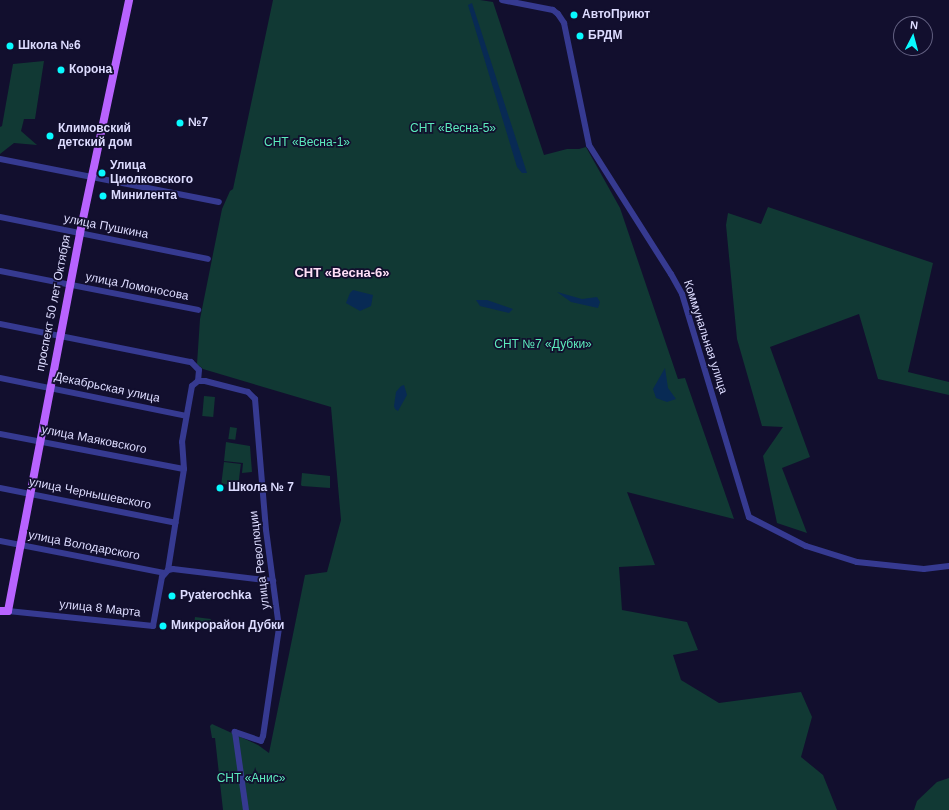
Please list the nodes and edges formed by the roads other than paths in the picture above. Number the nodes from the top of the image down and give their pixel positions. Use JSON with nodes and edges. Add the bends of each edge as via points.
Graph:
{"nodes":[{"id":1,"x":129,"y":0,"type":"edge"},
{"id":2,"x":502,"y":0,"type":"edge"},
{"id":3,"x":0,"y":159,"type":"edge"},
{"id":4,"x":93,"y":176,"type":"junction"},
{"id":5,"x":219,"y":202,"type":"dead end"},
{"id":6,"x":0,"y":218,"type":"edge"},
{"id":7,"x":80,"y":233,"type":"junction"},
{"id":8,"x":208,"y":259,"type":"dead end"},
{"id":9,"x":0,"y":271,"type":"edge"},
{"id":10,"x":70,"y":285,"type":"junction"},
{"id":11,"x":198,"y":310,"type":"dead end"},
{"id":12,"x":0,"y":324,"type":"edge"},
{"id":13,"x":60,"y":336,"type":"junction"},
{"id":14,"x":0,"y":378,"type":"edge"},
{"id":15,"x":198,"y":381,"type":"junction"},
{"id":16,"x":50,"y":387,"type":"junction"},
{"id":17,"x":186,"y":416,"type":"junction"},
{"id":18,"x":0,"y":434,"type":"edge"},
{"id":19,"x":40,"y":440,"type":"junction"},
{"id":20,"x":184,"y":469,"type":"junction"},
{"id":21,"x":0,"y":488,"type":"edge"},
{"id":22,"x":30,"y":494,"type":"junction"},
{"id":23,"x":176,"y":523,"type":"junction"},
{"id":24,"x":0,"y":541,"type":"edge"},
{"id":25,"x":19,"y":544,"type":"junction"},
{"id":26,"x":949,"y":566,"type":"edge"},
{"id":27,"x":166,"y":572,"type":"junction"},
{"id":28,"x":272,"y":581,"type":"junction"},
{"id":29,"x":4,"y":611,"type":"edge"},
{"id":30,"x":246,"y":810,"type":"edge"}],
"edges":[{"from":1,"to":4,"type":"main road","name":"проспект 50 лет Октября"},
{"from":2,"to":26,"type":"street","name":"Коммунальная улица","via":[[553,10],[564,23],[589,145],[682,294],[750,517],[806,546],[857,562],[924,569]]},
{"from":3,"to":4,"type":"street"},
{"from":4,"to":5,"type":"street"},
{"from":4,"to":7,"type":"main road","name":"проспект 50 лет Октября"},
{"from":6,"to":7,"type":"street","name":"улица Пушкина"},
{"from":7,"to":8,"type":"street","name":"улица Пушкина"},
{"from":7,"to":10,"type":"main road","name":"проспект 50 лет Октября"},
{"from":9,"to":10,"type":"street","name":"улица Ломоносова"},
{"from":10,"to":11,"type":"street","name":"улица Ломоносова"},
{"from":10,"to":13,"type":"main road","name":"проспект 50 лет Октября"},
{"from":12,"to":13,"type":"street"},
{"from":13,"to":15,"type":"street","via":[[190,362],[199,370]]},
{"from":13,"to":16,"type":"main road","name":"проспект 50 лет Октября"},
{"from":14,"to":16,"type":"street","name":"Декабрьская улица"},
{"from":15,"to":17,"type":"street","via":[[192,386]]},
{"from":15,"to":28,"type":"street","name":"улица Революции","via":[[248,392],[255,399]]},
{"from":16,"to":17,"type":"street","name":"Декабрьская улица"},
{"from":16,"to":19,"type":"main road","name":"проспект 50 лет Октября"},
{"from":17,"to":20,"type":"street","via":[[182,442]]},
{"from":18,"to":19,"type":"street","name":"улица Маяковского"},
{"from":19,"to":20,"type":"street","name":"улица Маяковского"},
{"from":19,"to":22,"type":"main road","name":"проспект 50 лет Октября"},
{"from":20,"to":23,"type":"street"},
{"from":21,"to":22,"type":"street","name":"улица Чернышевского"},
{"from":22,"to":23,"type":"street","name":"улица Чернышевского"},
{"from":22,"to":25,"type":"main road","name":"проспект 50 лет Октября"},
{"from":23,"to":27,"type":"street"},
{"from":24,"to":25,"type":"street","name":"улица Володарского"},
{"from":25,"to":27,"type":"street","name":"улица Володарского"},
{"from":25,"to":29,"type":"main road","name":"проспект 50 лет Октября"},
{"from":27,"to":28,"type":"street","via":[[173,568]]},
{"from":27,"to":29,"type":"street","name":"улица 8 Марта","via":[[162,577],[153,626]]},
{"from":28,"to":30,"type":"street","name":"улица Революции","via":[[280,628],[263,736],[261,741],[235,732]]}]}
